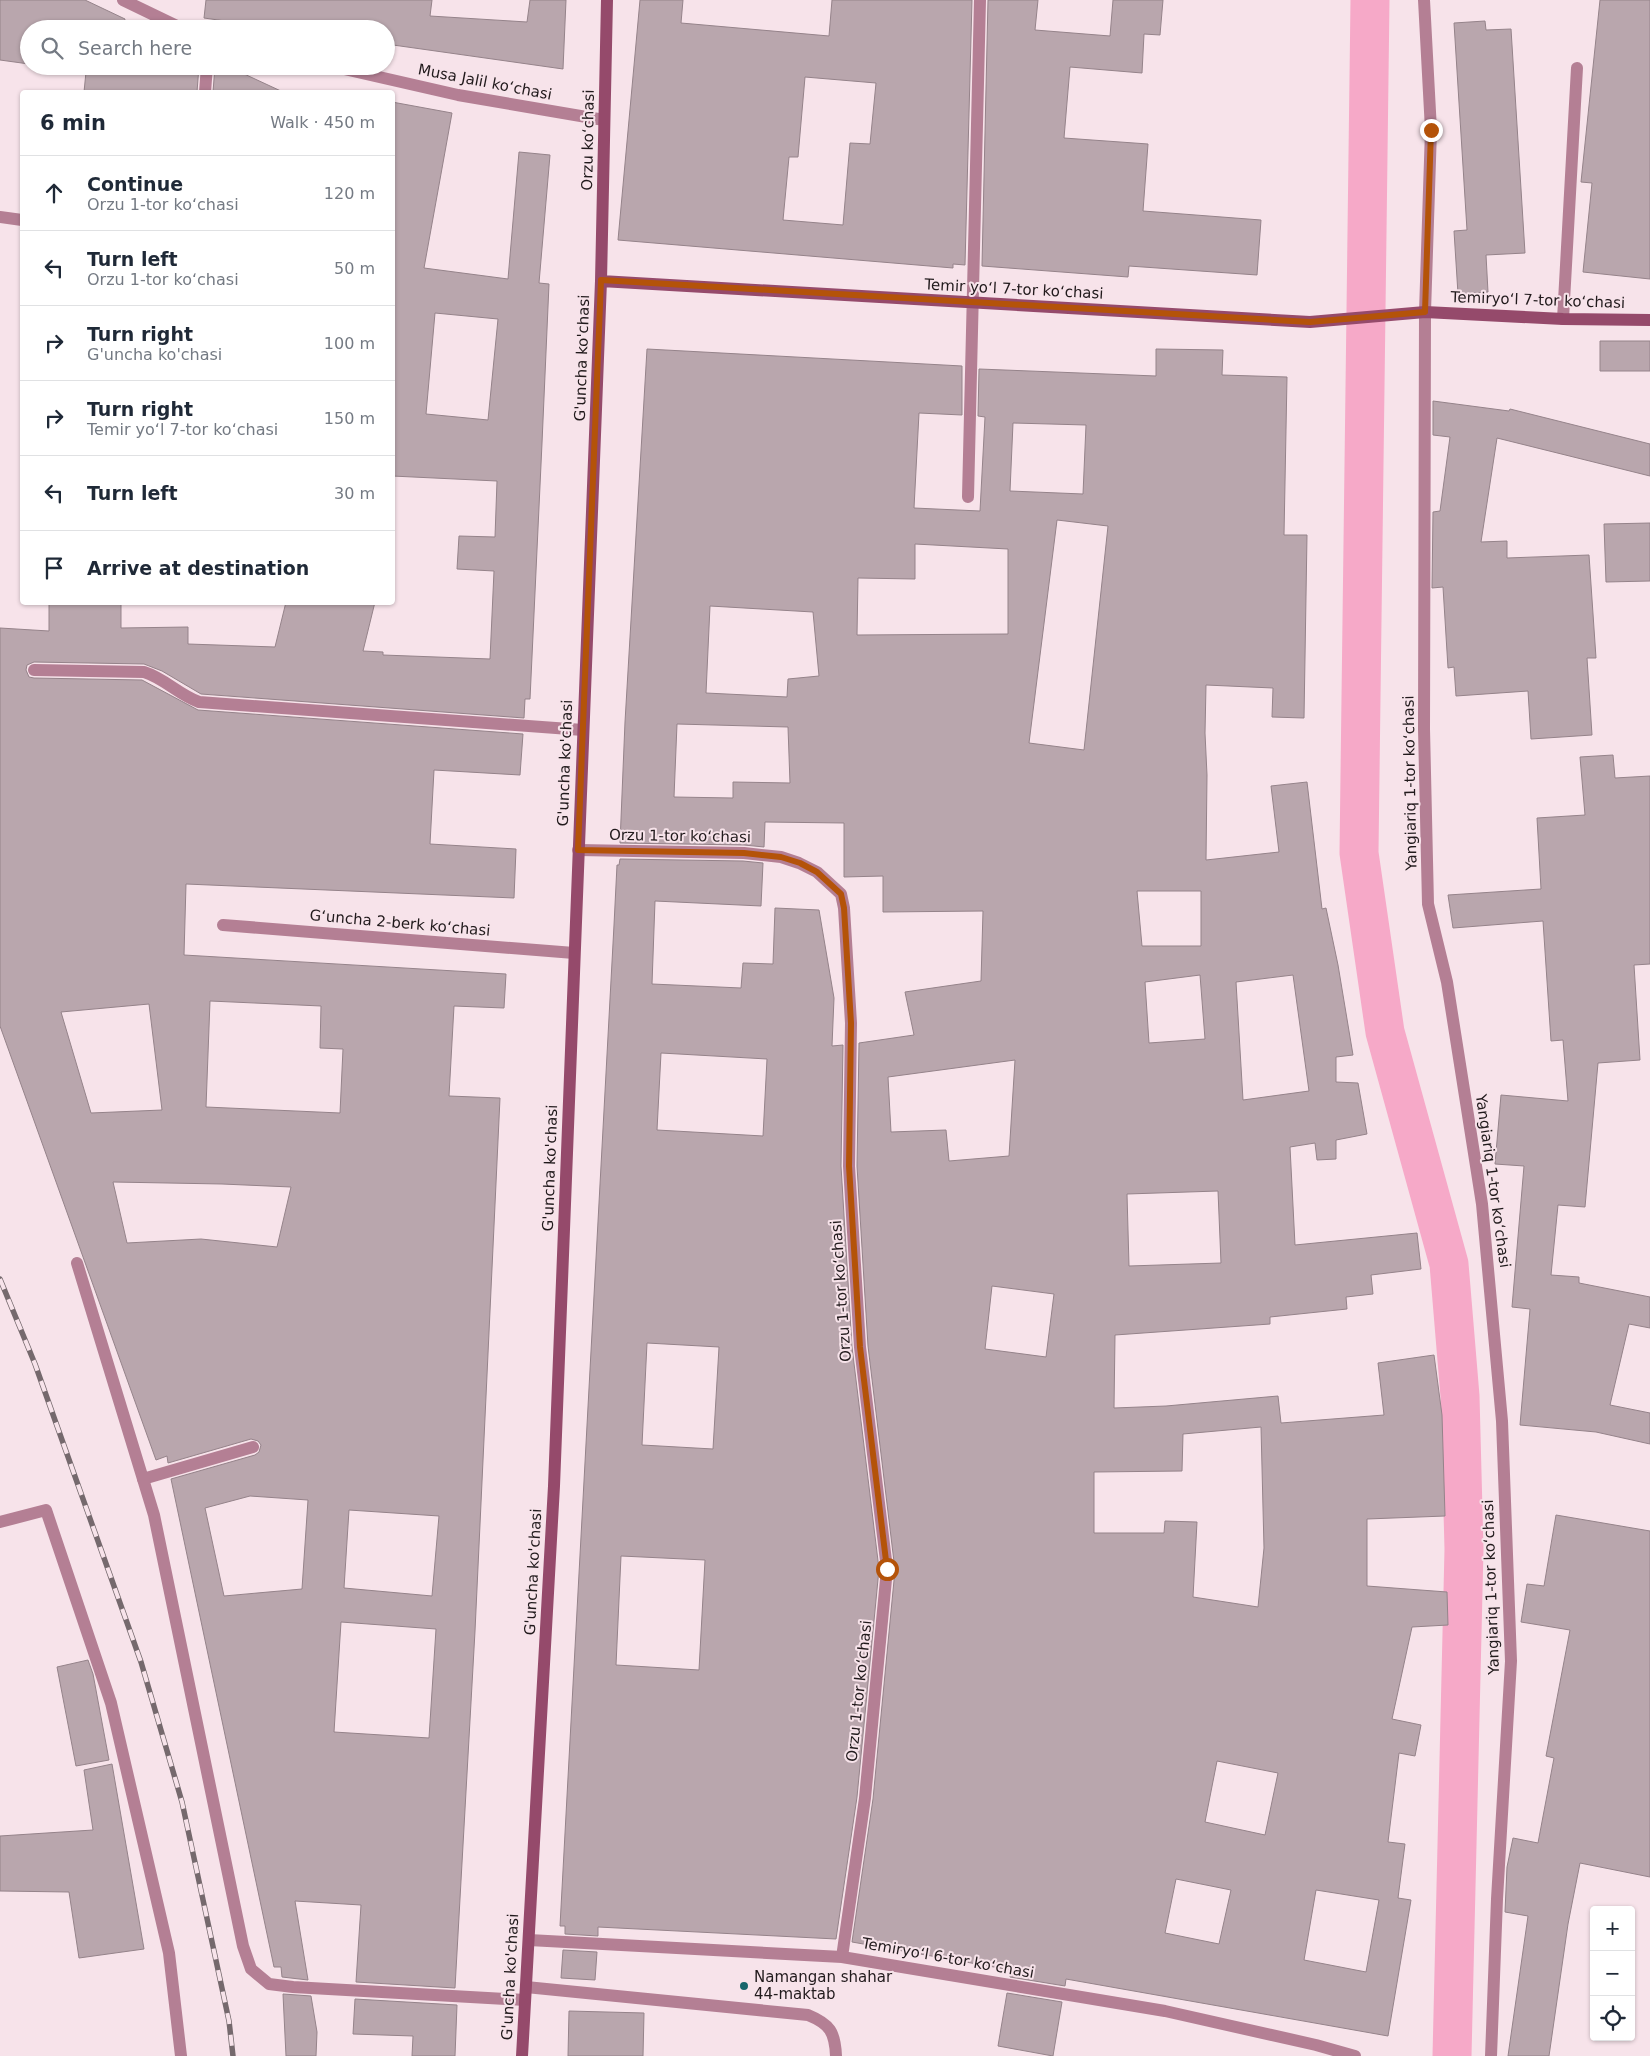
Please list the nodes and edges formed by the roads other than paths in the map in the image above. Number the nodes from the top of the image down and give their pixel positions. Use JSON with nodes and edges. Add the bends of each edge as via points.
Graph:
{"nodes":[{"id":1,"x":123,"y":0,"type":"edge"},
{"id":2,"x":607,"y":0,"type":"edge"},
{"id":3,"x":980,"y":0,"type":"edge"},
{"id":4,"x":1424,"y":0,"type":"edge"},
{"id":5,"x":164,"y":20,"type":"edge"},
{"id":6,"x":1577,"y":68,"type":"dead end"},
{"id":7,"x":206,"y":75,"type":"edge"},
{"id":8,"x":370,"y":75,"type":"edge"},
{"id":9,"x":205,"y":90,"type":"edge"},
{"id":10,"x":604,"y":120,"type":"junction"},
{"id":11,"x":0,"y":217,"type":"edge"},
{"id":12,"x":20,"y":220,"type":"edge"},
{"id":13,"x":601,"y":280,"type":"junction"},
{"id":14,"x":972,"y":303,"type":"junction"},
{"id":15,"x":1425,"y":312,"type":"junction"},
{"id":16,"x":1563,"y":319,"type":"junction"},
{"id":17,"x":1650,"y":320,"type":"edge"},
{"id":18,"x":968,"y":497,"type":"dead end"},
{"id":19,"x":34,"y":670,"type":"dead end"},
{"id":20,"x":583,"y":730,"type":"junction"},
{"id":21,"x":578,"y":850,"type":"junction"},
{"id":22,"x":224,"y":925,"type":"dead end"},
{"id":23,"x":574,"y":953,"type":"junction"},
{"id":24,"x":77,"y":1263,"type":"dead end"},
{"id":25,"x":254,"y":1447,"type":"dead end"},
{"id":26,"x":143,"y":1479,"type":"junction"},
{"id":27,"x":0,"y":1522,"type":"edge"},
{"id":28,"x":529,"y":1940,"type":"junction"},
{"id":29,"x":842,"y":1956,"type":"junction"},
{"id":30,"x":526,"y":1994,"type":"junction"},
{"id":31,"x":181,"y":2056,"type":"edge"},
{"id":32,"x":522,"y":2056,"type":"edge"},
{"id":33,"x":836,"y":2056,"type":"edge"},
{"id":34,"x":1356,"y":2056,"type":"edge"},
{"id":35,"x":1490,"y":2056,"type":"edge"}],
"edges":[{"from":1,"to":5,"type":"street"},
{"from":2,"to":10,"type":"street","name":"Orzu koʻchasi"},
{"from":3,"to":14,"type":"street"},
{"from":4,"to":15,"type":"street","name":"Yangiariq 1-tor koʻchasi","via":[[1431,130]]},
{"from":6,"to":16,"type":"street"},
{"from":7,"to":9,"type":"street"},
{"from":8,"to":10,"type":"street","name":"Musa Jalil koʻchasi","via":[[458,95]]},
{"from":10,"to":13,"type":"street","name":"Orzu koʻchasi"},
{"from":11,"to":12,"type":"street"},
{"from":13,"to":14,"type":"street","name":"Temir yoʻl 7-tor koʻchasi"},
{"from":13,"to":20,"type":"street","name":"G'uncha ko'chasi"},
{"from":14,"to":15,"type":"street","name":"Temir yoʻl 7-tor koʻchasi","via":[[1310,322]]},
{"from":14,"to":18,"type":"street"},
{"from":15,"to":16,"type":"street","name":"Temiryoʻl 7-tor koʻchasi"},
{"from":15,"to":35,"type":"street","name":"Yangiariq 1-tor koʻchasi","via":[[1424,729],[1428,904],[1447,982],[1482,1204],[1502,1421],[1511,1661]]},
{"from":16,"to":17,"type":"street","name":"Temiryoʻl 7-tor koʻchasi"},
{"from":19,"to":20,"type":"street","via":[[144,672],[158,676],[189,699],[199,702]]},
{"from":20,"to":21,"type":"street","name":"G'uncha ko'chasi"},
{"from":21,"to":23,"type":"street","name":"G'uncha ko'chasi"},
{"from":21,"to":29,"type":"street","name":"Orzu 1-tor koʻchasi","via":[[744,853],[781,857],[800,863],[824,877],[841,894],[851,1023],[849,1166],[860,1337],[887,1569],[865,1798]]},
{"from":22,"to":23,"type":"street","name":"Gʻuncha 2-berk koʻchasi"},
{"from":23,"to":28,"type":"street","name":"G'uncha ko'chasi","via":[[554,1486]]},
{"from":24,"to":26,"type":"street"},
{"from":25,"to":26,"type":"street"},
{"from":26,"to":30,"type":"street","via":[[154,1515],[243,1946],[251,1969],[269,1984],[293,1987]]},
{"from":27,"to":31,"type":"street","via":[[46,1510],[111,1703],[169,1953]]},
{"from":28,"to":29,"type":"street","name":"Temiryoʻl 6-tor koʻchasi"},
{"from":28,"to":30,"type":"street","name":"G'uncha ko'chasi"},
{"from":29,"to":34,"type":"street","name":"Temiryoʻl 6-tor koʻchasi","via":[[1165,2011]]},
{"from":30,"to":32,"type":"street","name":"G'uncha ko'chasi"},
{"from":30,"to":33,"type":"street","via":[[808,2015],[823,2021],[833,2035]]}]}
